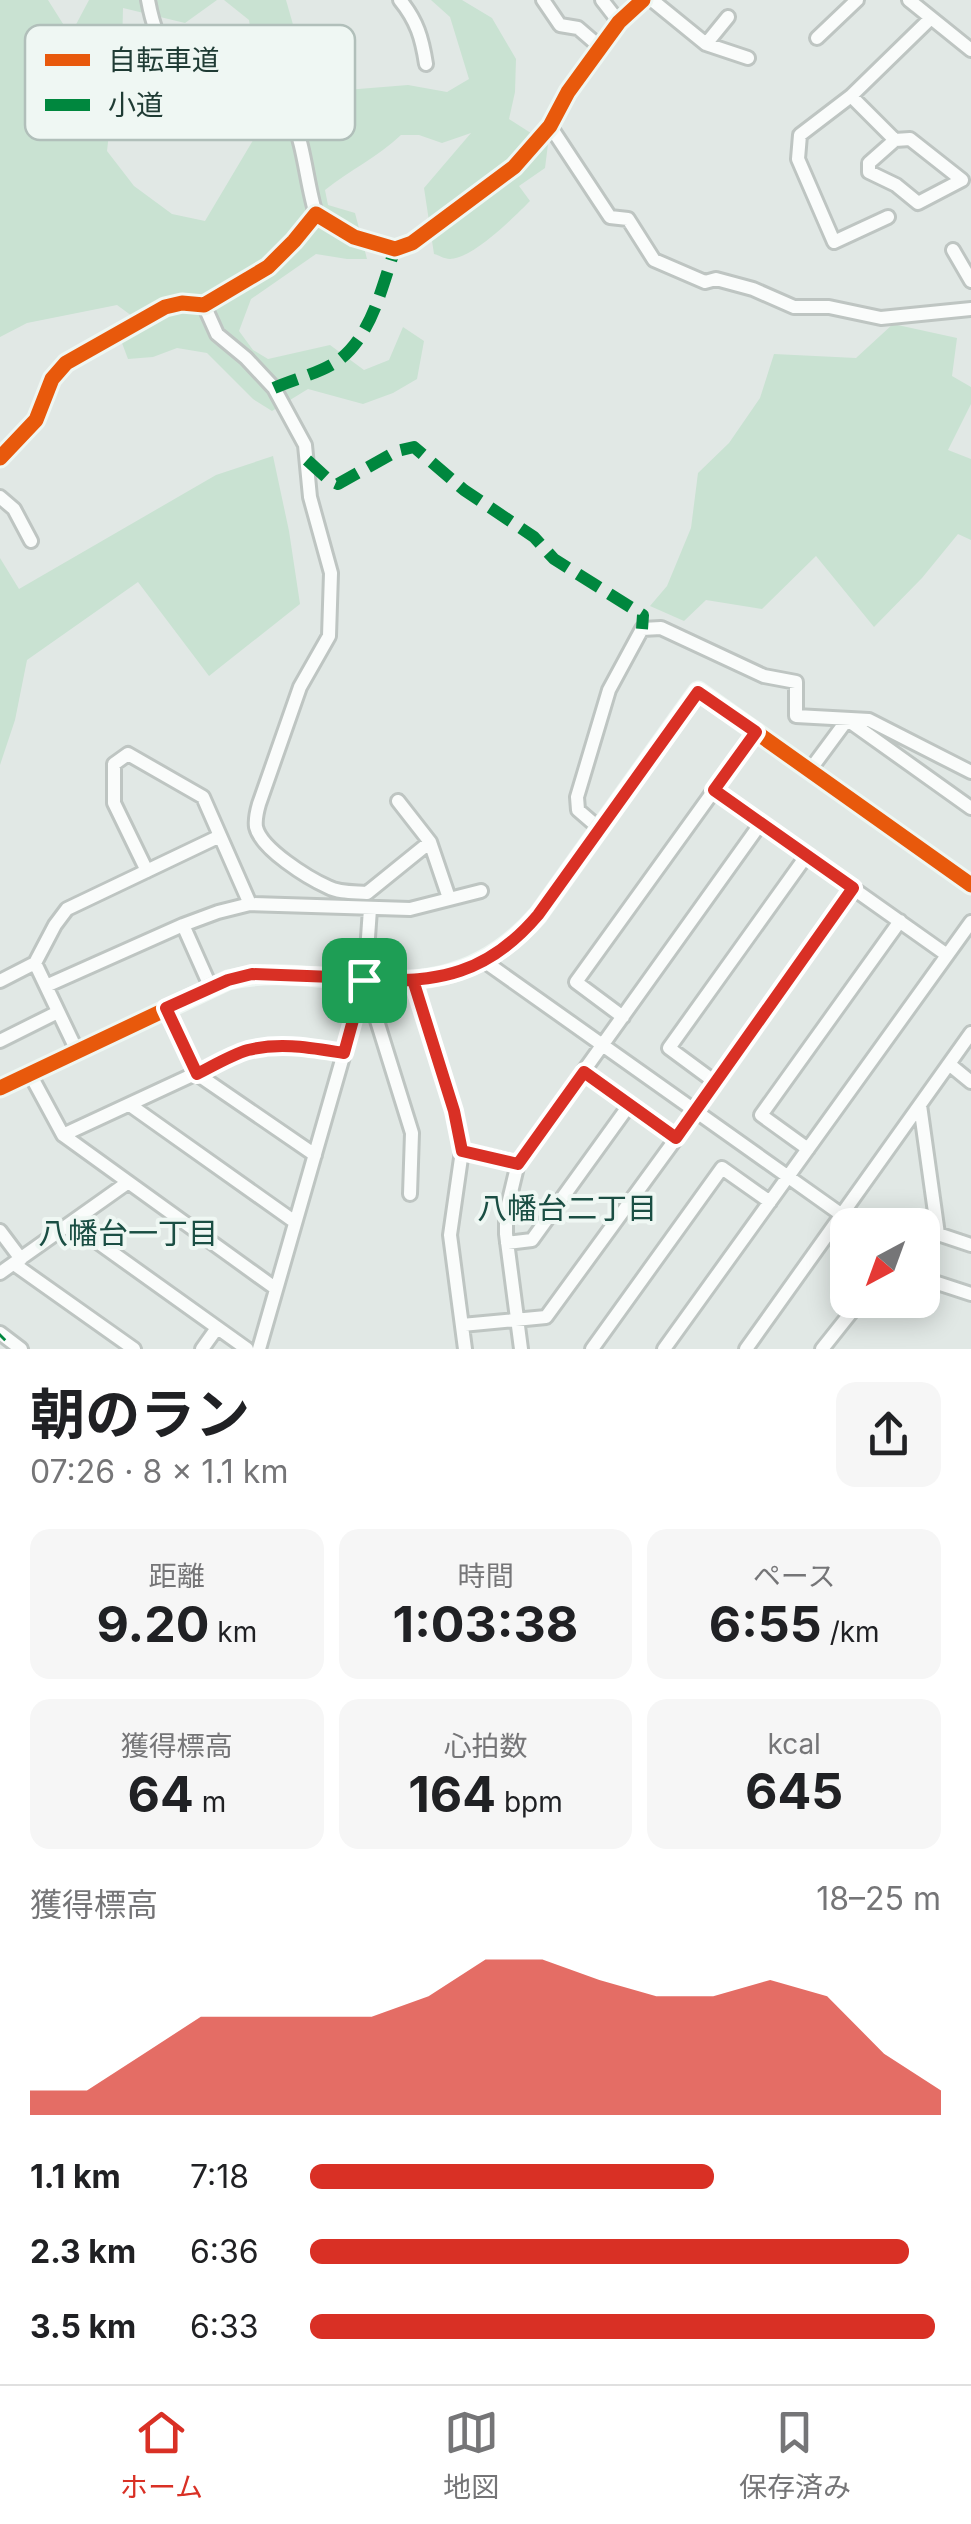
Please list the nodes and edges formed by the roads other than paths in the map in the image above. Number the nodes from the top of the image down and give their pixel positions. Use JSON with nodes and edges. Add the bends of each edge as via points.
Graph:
{"nodes":[{"id":1,"x":148,"y":0,"type":"edge"},
{"id":2,"x":400,"y":0,"type":"edge"},
{"id":3,"x":543,"y":0,"type":"edge"},
{"id":4,"x":602,"y":0,"type":"edge"},
{"id":5,"x":643,"y":0,"type":"edge"},
{"id":6,"x":652,"y":0,"type":"edge"},
{"id":7,"x":856,"y":0,"type":"edge"},
{"id":8,"x":909,"y":0,"type":"edge"},
{"id":9,"x":728,"y":18,"type":"dead end"},
{"id":10,"x":931,"y":18,"type":"junction"},
{"id":11,"x":619,"y":22,"type":"junction"},
{"id":12,"x":154,"y":25,"type":"edge"},
{"id":13,"x":817,"y":38,"type":"dead end"},
{"id":14,"x":706,"y":44,"type":"junction"},
{"id":15,"x":600,"y":47,"type":"junction"},
{"id":16,"x":971,"y":50,"type":"edge"},
{"id":17,"x":748,"y":58,"type":"dead end"},
{"id":18,"x":426,"y":64,"type":"dead end"},
{"id":19,"x":851,"y":96,"type":"junction"},
{"id":20,"x":550,"y":126,"type":"junction"},
{"id":21,"x":298,"y":140,"type":"edge"},
{"id":22,"x":895,"y":140,"type":"junction"},
{"id":23,"x":316,"y":214,"type":"junction"},
{"id":24,"x":888,"y":217,"type":"dead end"},
{"id":25,"x":953,"y":250,"type":"dead end"},
{"id":26,"x":971,"y":280,"type":"edge"},
{"id":27,"x":204,"y":305,"type":"junction"},
{"id":28,"x":971,"y":309,"type":"edge"},
{"id":29,"x":0,"y":458,"type":"edge"},
{"id":30,"x":0,"y":497,"type":"edge"},
{"id":31,"x":30,"y":540,"type":"dead end"},
{"id":32,"x":847,"y":720,"type":"junction"},
{"id":33,"x":756,"y":732,"type":"junction"},
{"id":34,"x":810,"y":770,"type":"junction"},
{"id":35,"x":971,"y":772,"type":"edge"},
{"id":36,"x":714,"y":790,"type":"junction"},
{"id":37,"x":398,"y":801,"type":"dead end"},
{"id":38,"x":971,"y":808,"type":"edge"},
{"id":39,"x":761,"y":823,"type":"junction"},
{"id":40,"x":600,"y":829,"type":"junction"},
{"id":41,"x":220,"y":836,"type":"junction"},
{"id":42,"x":430,"y":842,"type":"junction"},
{"id":43,"x":807,"y":856,"type":"junction"},
{"id":44,"x":147,"y":871,"type":"junction"},
{"id":45,"x":971,"y":885,"type":"edge"},
{"id":46,"x":853,"y":888,"type":"junction"},
{"id":47,"x":481,"y":891,"type":"dead end"},
{"id":48,"x":449,"y":898,"type":"junction"},
{"id":49,"x":250,"y":904,"type":"junction"},
{"id":50,"x":370,"y":908,"type":"junction"},
{"id":51,"x":900,"y":921,"type":"junction"},
{"id":52,"x":971,"y":922,"type":"edge"},
{"id":53,"x":183,"y":925,"type":"junction"},
{"id":54,"x":948,"y":955,"type":"junction"},
{"id":55,"x":484,"y":961,"type":"junction"},
{"id":56,"x":35,"y":963,"type":"junction"},
{"id":57,"x":364,"y":980,"type":"junction"},
{"id":58,"x":413,"y":980,"type":"junction"},
{"id":59,"x":0,"y":981,"type":"edge"},
{"id":60,"x":46,"y":986,"type":"junction"},
{"id":61,"x":211,"y":988,"type":"junction"},
{"id":62,"x":166,"y":1008,"type":"junction"},
{"id":63,"x":58,"y":1012,"type":"junction"},
{"id":64,"x":623,"y":1017,"type":"junction"},
{"id":65,"x":971,"y":1033,"type":"edge"},
{"id":66,"x":0,"y":1041,"type":"edge"},
{"id":67,"x":602,"y":1046,"type":"junction"},
{"id":68,"x":76,"y":1052,"type":"junction"},
{"id":69,"x":344,"y":1053,"type":"junction"},
{"id":70,"x":949,"y":1064,"type":"junction"},
{"id":71,"x":584,"y":1072,"type":"junction"},
{"id":72,"x":30,"y":1074,"type":"junction"},
{"id":73,"x":197,"y":1074,"type":"junction"},
{"id":74,"x":716,"y":1082,"type":"junction"},
{"id":75,"x":971,"y":1082,"type":"edge"},
{"id":76,"x":0,"y":1088,"type":"edge"},
{"id":77,"x":630,"y":1104,"type":"junction"},
{"id":78,"x":130,"y":1105,"type":"junction"},
{"id":79,"x":920,"y":1105,"type":"junction"},
{"id":80,"x":696,"y":1111,"type":"junction"},
{"id":81,"x":63,"y":1135,"type":"junction"},
{"id":82,"x":676,"y":1138,"type":"junction"},
{"id":83,"x":808,"y":1148,"type":"junction"},
{"id":84,"x":462,"y":1151,"type":"junction"},
{"id":85,"x":314,"y":1155,"type":"junction"},
{"id":86,"x":518,"y":1164,"type":"junction"},
{"id":87,"x":788,"y":1177,"type":"junction"},
{"id":88,"x":127,"y":1183,"type":"junction"},
{"id":89,"x":410,"y":1194,"type":"dead end"},
{"id":90,"x":770,"y":1202,"type":"junction"},
{"id":91,"x":832,"y":1208,"type":"edge"},
{"id":92,"x":847,"y":1208,"type":"edge"},
{"id":93,"x":295,"y":1222,"type":"junction"},
{"id":94,"x":71,"y":1223,"type":"junction"},
{"id":95,"x":0,"y":1231,"type":"edge"},
{"id":96,"x":830,"y":1232,"type":"edge"},
{"id":97,"x":507,"y":1243,"type":"junction"},
{"id":98,"x":971,"y":1245,"type":"edge"},
{"id":99,"x":18,"y":1261,"type":"junction"},
{"id":100,"x":0,"y":1274,"type":"edge"},
{"id":101,"x":940,"y":1284,"type":"edge"},
{"id":102,"x":275,"y":1288,"type":"junction"},
{"id":103,"x":971,"y":1294,"type":"edge"},
{"id":104,"x":847,"y":1318,"type":"edge"},
{"id":105,"x":517,"y":1320,"type":"junction"},
{"id":106,"x":462,"y":1325,"type":"junction"},
{"id":107,"x":217,"y":1328,"type":"junction"},
{"id":108,"x":0,"y":1333,"type":"edge"},
{"id":109,"x":22,"y":1349,"type":"edge"},
{"id":110,"x":134,"y":1349,"type":"edge"},
{"id":111,"x":202,"y":1349,"type":"edge"},
{"id":112,"x":247,"y":1349,"type":"edge"},
{"id":113,"x":258,"y":1349,"type":"edge"},
{"id":114,"x":465,"y":1349,"type":"edge"},
{"id":115,"x":521,"y":1349,"type":"edge"},
{"id":116,"x":592,"y":1349,"type":"edge"},
{"id":117,"x":664,"y":1349,"type":"edge"},
{"id":118,"x":746,"y":1349,"type":"edge"},
{"id":119,"x":822,"y":1349,"type":"edge"}],
"edges":[{"from":1,"to":12,"type":"street"},
{"from":2,"to":18,"type":"street","via":[[422,34]]},
{"from":3,"to":15,"type":"street","via":[[560,26],[578,28]]},
{"from":4,"to":11,"type":"street"},
{"from":5,"to":11,"type":"street"},
{"from":6,"to":14,"type":"street"},
{"from":7,"to":13,"type":"street"},
{"from":8,"to":10,"type":"street"},
{"from":9,"to":14,"type":"street"},
{"from":10,"to":16,"type":"street"},
{"from":10,"to":19,"type":"street"},
{"from":11,"to":15,"type":"street"},
{"from":14,"to":17,"type":"street"},
{"from":15,"to":20,"type":"street"},
{"from":19,"to":22,"type":"street"},
{"from":19,"to":24,"type":"street","via":[[800,135],[798,159],[834,242]]},
{"from":20,"to":23,"type":"street","via":[[514,167],[412,243],[395,249],[354,237]]},
{"from":20,"to":28,"type":"street","via":[[610,217],[628,218],[654,260],[794,307],[881,318]]},
{"from":21,"to":23,"type":"street"},
{"from":22,"to":22,"type":"street","via":[[910,139],[962,180],[918,203],[869,172],[869,163]]},
{"from":23,"to":27,"type":"street","via":[[268,266]]},
{"from":25,"to":26,"type":"street"},
{"from":27,"to":29,"type":"street","via":[[165,307],[66,363],[36,420]]},
{"from":27,"to":42,"type":"street","via":[[217,334],[274,388],[306,445],[310,496],[331,573],[329,636],[300,687],[258,804],[258,832],[282,858],[331,889],[367,892]]},
{"from":30,"to":31,"type":"street"},
{"from":32,"to":34,"type":"street"},
{"from":32,"to":35,"type":"street","via":[[870,720]]},
{"from":32,"to":38,"type":"street"},
{"from":32,"to":40,"type":"street","via":[[796,716],[796,682],[764,676],[661,628],[642,628],[609,690],[577,797],[578,810]]},
{"from":33,"to":34,"type":"street"},
{"from":33,"to":36,"type":"street"},
{"from":33,"to":40,"type":"street","via":[[698,692]]},
{"from":34,"to":45,"type":"street"},
{"from":36,"to":39,"type":"street"},
{"from":36,"to":64,"type":"street","via":[[576,982]]},
{"from":37,"to":42,"type":"street"},
{"from":39,"to":43,"type":"street"},
{"from":39,"to":64,"type":"street"},
{"from":40,"to":55,"type":"street","via":[[524,931]]},
{"from":41,"to":44,"type":"street"},
{"from":41,"to":44,"type":"street","via":[[203,797],[128,754],[114,764],[114,803]]},
{"from":41,"to":49,"type":"street"},
{"from":42,"to":48,"type":"street"},
{"from":43,"to":46,"type":"street"},
{"from":43,"to":74,"type":"street","via":[[669,1048]]},
{"from":44,"to":56,"type":"street","via":[[67,909]]},
{"from":46,"to":51,"type":"street"},
{"from":46,"to":74,"type":"street"},
{"from":47,"to":48,"type":"street"},
{"from":48,"to":50,"type":"street","via":[[410,909]]},
{"from":49,"to":50,"type":"street"},
{"from":49,"to":53,"type":"street"},
{"from":50,"to":57,"type":"street"},
{"from":51,"to":54,"type":"street"},
{"from":51,"to":83,"type":"street","via":[[761,1115]]},
{"from":52,"to":54,"type":"street"},
{"from":53,"to":60,"type":"street"},
{"from":53,"to":61,"type":"street"},
{"from":54,"to":83,"type":"street"},
{"from":55,"to":58,"type":"street"},
{"from":55,"to":67,"type":"street"},
{"from":56,"to":59,"type":"street"},
{"from":56,"to":60,"type":"street"},
{"from":57,"to":58,"type":"street"},
{"from":57,"to":61,"type":"street","via":[[252,974]]},
{"from":57,"to":69,"type":"street"},
{"from":57,"to":89,"type":"street","via":[[412,1134]]},
{"from":58,"to":84,"type":"street"},
{"from":60,"to":63,"type":"street"},
{"from":61,"to":62,"type":"street"},
{"from":62,"to":68,"type":"street"},
{"from":62,"to":73,"type":"street"},
{"from":63,"to":66,"type":"street"},
{"from":63,"to":68,"type":"street"},
{"from":64,"to":67,"type":"street"},
{"from":65,"to":70,"type":"street"},
{"from":67,"to":71,"type":"street"},
{"from":67,"to":80,"type":"street"},
{"from":68,"to":72,"type":"street"},
{"from":69,"to":73,"type":"street","via":[[272,1046],[244,1051]]},
{"from":69,"to":85,"type":"street"},
{"from":70,"to":75,"type":"street"},
{"from":70,"to":79,"type":"street"},
{"from":71,"to":77,"type":"street"},
{"from":71,"to":86,"type":"street"},
{"from":72,"to":76,"type":"street"},
{"from":72,"to":81,"type":"street"},
{"from":73,"to":78,"type":"street"},
{"from":73,"to":85,"type":"street"},
{"from":74,"to":80,"type":"street"},
{"from":77,"to":82,"type":"street"},
{"from":77,"to":97,"type":"street","via":[[532,1240]]},
{"from":78,"to":81,"type":"street"},
{"from":78,"to":93,"type":"street"},
{"from":79,"to":92,"type":"street"},
{"from":79,"to":98,"type":"street","via":[[938,1234]]},
{"from":80,"to":82,"type":"street"},
{"from":80,"to":87,"type":"street"},
{"from":81,"to":88,"type":"street"},
{"from":82,"to":105,"type":"street","via":[[546,1317]]},
{"from":83,"to":87,"type":"street"},
{"from":84,"to":86,"type":"street"},
{"from":84,"to":106,"type":"street","via":[[450,1235]]},
{"from":85,"to":93,"type":"street"},
{"from":86,"to":97,"type":"street","via":[[506,1213]]},
{"from":87,"to":90,"type":"street"},
{"from":87,"to":91,"type":"street"},
{"from":88,"to":94,"type":"street"},
{"from":88,"to":102,"type":"street"},
{"from":90,"to":116,"type":"street","via":[[722,1168]]},
{"from":90,"to":117,"type":"street"},
{"from":93,"to":102,"type":"street"},
{"from":94,"to":99,"type":"street"},
{"from":94,"to":107,"type":"street"},
{"from":95,"to":99,"type":"street"},
{"from":96,"to":118,"type":"street"},
{"from":97,"to":105,"type":"street"},
{"from":99,"to":100,"type":"street"},
{"from":99,"to":110,"type":"street"},
{"from":101,"to":103,"type":"street"},
{"from":102,"to":113,"type":"street"},
{"from":104,"to":119,"type":"street"},
{"from":105,"to":106,"type":"street"},
{"from":105,"to":115,"type":"street"},
{"from":106,"to":114,"type":"street"},
{"from":107,"to":111,"type":"street"},
{"from":107,"to":112,"type":"street"},
{"from":108,"to":109,"type":"street"}]}
